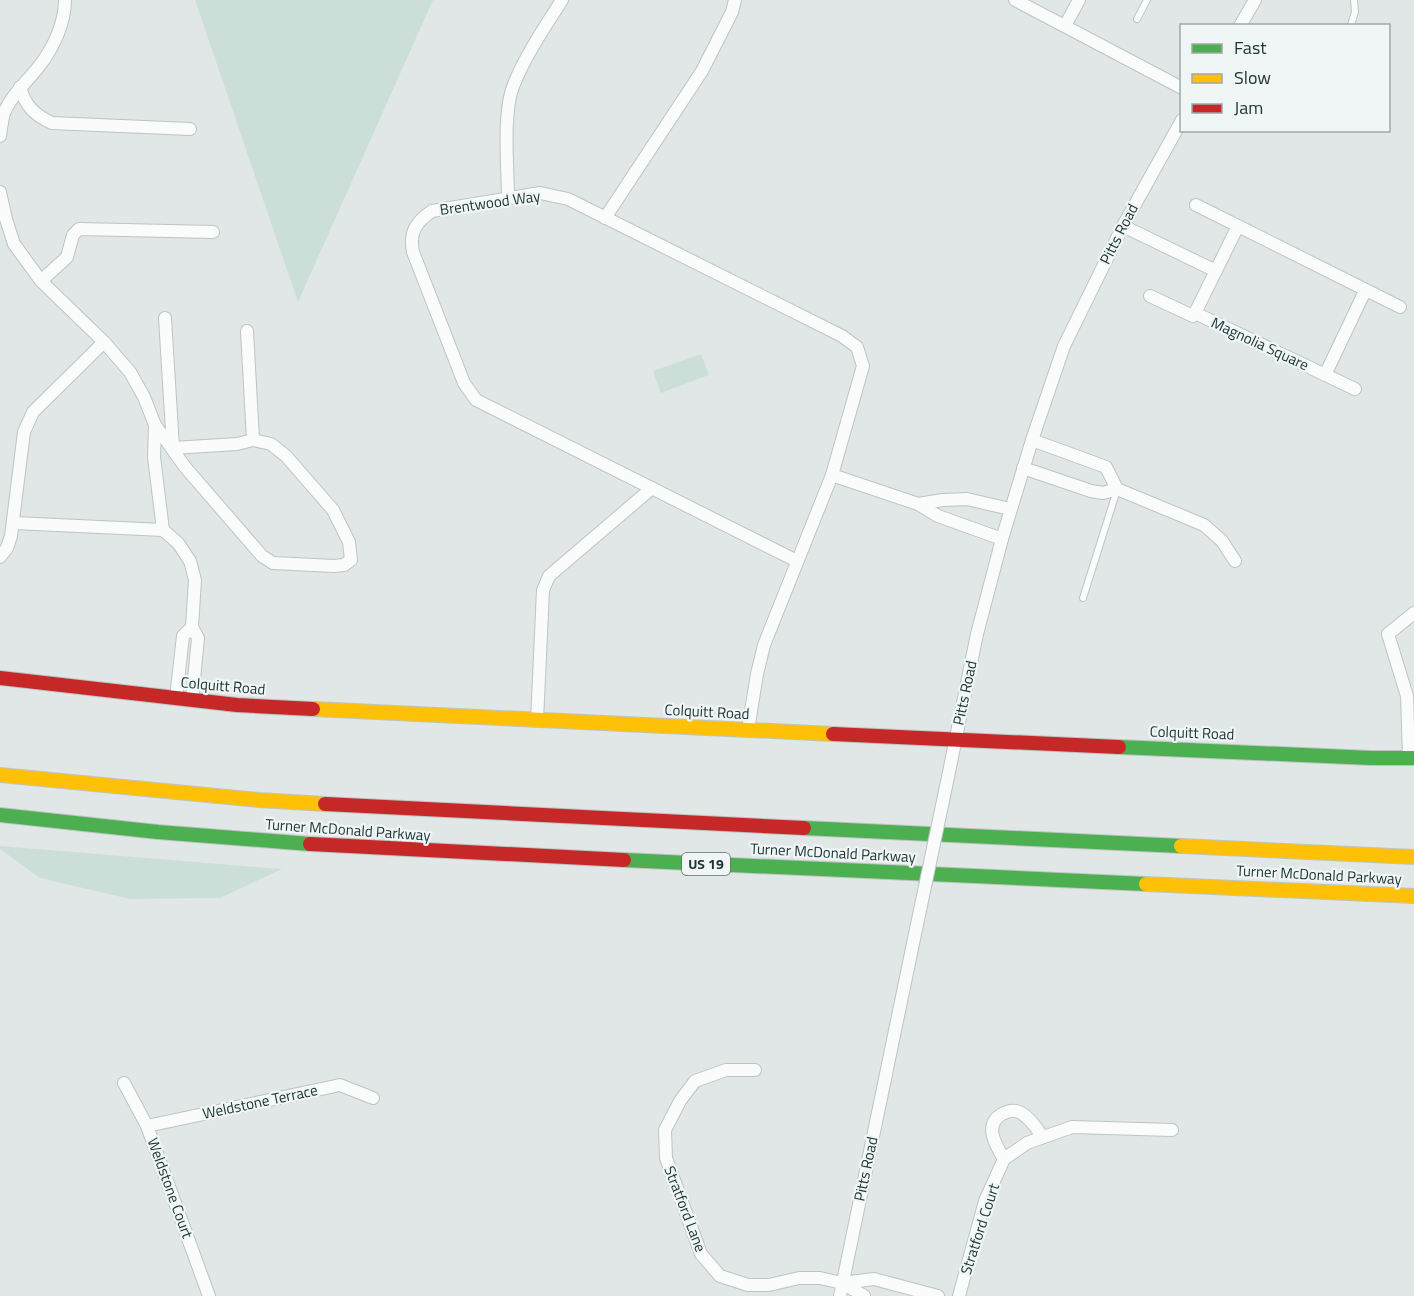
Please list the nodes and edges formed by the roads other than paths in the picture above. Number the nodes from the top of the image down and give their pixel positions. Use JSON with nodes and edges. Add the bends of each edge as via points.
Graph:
{"nodes":[{"id":1,"x":65,"y":0,"type":"edge"},
{"id":2,"x":562,"y":0,"type":"edge"},
{"id":3,"x":735,"y":0,"type":"edge"},
{"id":4,"x":1015,"y":0,"type":"edge"},
{"id":5,"x":1079,"y":0,"type":"edge"},
{"id":6,"x":1147,"y":0,"type":"edge"},
{"id":7,"x":1255,"y":0,"type":"edge"},
{"id":8,"x":1354,"y":0,"type":"edge"},
{"id":9,"x":1137,"y":19,"type":"dead end"},
{"id":10,"x":1241,"y":24,"type":"edge"},
{"id":11,"x":1351,"y":24,"type":"edge"},
{"id":12,"x":1065,"y":27,"type":"junction"},
{"id":13,"x":20,"y":87,"type":"junction"},
{"id":14,"x":1180,"y":87,"type":"edge"},
{"id":15,"x":1180,"y":124,"type":"edge"},
{"id":16,"x":190,"y":129,"type":"dead end"},
{"id":17,"x":0,"y":136,"type":"edge"},
{"id":18,"x":0,"y":192,"type":"edge"},
{"id":19,"x":508,"y":198,"type":"junction"},
{"id":20,"x":1196,"y":204,"type":"dead end"},
{"id":21,"x":604,"y":218,"type":"junction"},
{"id":22,"x":1123,"y":226,"type":"junction"},
{"id":23,"x":1238,"y":226,"type":"junction"},
{"id":24,"x":213,"y":232,"type":"dead end"},
{"id":25,"x":1216,"y":271,"type":"junction"},
{"id":26,"x":41,"y":281,"type":"junction"},
{"id":27,"x":1365,"y":291,"type":"junction"},
{"id":28,"x":1150,"y":296,"type":"dead end"},
{"id":29,"x":1400,"y":307,"type":"dead end"},
{"id":30,"x":1195,"y":313,"type":"junction"},
{"id":31,"x":165,"y":318,"type":"dead end"},
{"id":32,"x":247,"y":331,"type":"dead end"},
{"id":33,"x":104,"y":342,"type":"junction"},
{"id":34,"x":1325,"y":375,"type":"junction"},
{"id":35,"x":1355,"y":389,"type":"dead end"},
{"id":36,"x":155,"y":425,"type":"junction"},
{"id":37,"x":253,"y":440,"type":"junction"},
{"id":38,"x":1032,"y":440,"type":"junction"},
{"id":39,"x":173,"y":448,"type":"junction"},
{"id":40,"x":1023,"y":468,"type":"junction"},
{"id":41,"x":832,"y":475,"type":"junction"},
{"id":42,"x":652,"y":488,"type":"junction"},
{"id":43,"x":1117,"y":489,"type":"junction"},
{"id":44,"x":918,"y":504,"type":"junction"},
{"id":45,"x":1010,"y":509,"type":"junction"},
{"id":46,"x":14,"y":523,"type":"junction"},
{"id":47,"x":163,"y":530,"type":"junction"},
{"id":48,"x":1002,"y":539,"type":"junction"},
{"id":49,"x":0,"y":557,"type":"edge"},
{"id":50,"x":797,"y":561,"type":"junction"},
{"id":51,"x":1235,"y":561,"type":"dead end"},
{"id":52,"x":1083,"y":598,"type":"dead end"},
{"id":53,"x":1414,"y":613,"type":"edge"},
{"id":54,"x":192,"y":627,"type":"junction"},
{"id":55,"x":0,"y":678,"type":"edge"},
{"id":56,"x":176,"y":698,"type":"junction"},
{"id":57,"x":192,"y":700,"type":"junction"},
{"id":58,"x":537,"y":721,"type":"junction"},
{"id":59,"x":748,"y":730,"type":"junction"},
{"id":60,"x":955,"y":739,"type":"junction"},
{"id":61,"x":1412,"y":758,"type":"edge"},
{"id":62,"x":0,"y":775,"type":"edge"},
{"id":63,"x":0,"y":815,"type":"edge"},
{"id":64,"x":1414,"y":856,"type":"edge"},
{"id":65,"x":1414,"y":896,"type":"edge"},
{"id":66,"x":755,"y":1070,"type":"dead end"},
{"id":67,"x":124,"y":1083,"type":"dead end"},
{"id":68,"x":373,"y":1098,"type":"dead end"},
{"id":69,"x":147,"y":1126,"type":"junction"},
{"id":70,"x":1172,"y":1130,"type":"dead end"},
{"id":71,"x":1043,"y":1137,"type":"junction"},
{"id":72,"x":1004,"y":1159,"type":"junction"},
{"id":73,"x":842,"y":1283,"type":"junction"},
{"id":74,"x":748,"y":1290,"type":"edge"},
{"id":75,"x":209,"y":1296,"type":"edge"},
{"id":76,"x":840,"y":1296,"type":"edge"},
{"id":77,"x":864,"y":1296,"type":"edge"},
{"id":78,"x":938,"y":1296,"type":"edge"},
{"id":79,"x":959,"y":1296,"type":"edge"}],
"edges":[{"from":1,"to":13,"type":"street","via":[[52,46]]},
{"from":2,"to":19,"type":"street","via":[[513,85],[508,125]]},
{"from":3,"to":21,"type":"street","via":[[702,71]]},
{"from":4,"to":12,"type":"street"},
{"from":5,"to":12,"type":"street"},
{"from":6,"to":9,"type":"lane"},
{"from":7,"to":10,"type":"street"},
{"from":8,"to":11,"type":"lane"},
{"from":12,"to":14,"type":"street"},
{"from":13,"to":16,"type":"street","via":[[30,109],[52,123]]},
{"from":13,"to":17,"type":"street","via":[[4,114]]},
{"from":15,"to":22,"type":"street","name":"Pitts Road"},
{"from":18,"to":26,"type":"street","via":[[14,244]]},
{"from":19,"to":21,"type":"street","name":"Brentwood Way","via":[[540,193],[568,199]]},
{"from":19,"to":42,"type":"street","name":"Brentwood Way","via":[[432,211],[420,219],[413,232],[413,252],[464,383],[476,400]]},
{"from":20,"to":23,"type":"street"},
{"from":21,"to":41,"type":"street","name":"Brentwood Way","via":[[857,347],[863,366]]},
{"from":22,"to":25,"type":"street"},
{"from":22,"to":38,"type":"street","name":"Pitts Road","via":[[1064,346]]},
{"from":23,"to":25,"type":"street","name":"Magnolia Square"},
{"from":23,"to":27,"type":"street"},
{"from":24,"to":26,"type":"street","via":[[79,229],[66,257]]},
{"from":25,"to":30,"type":"street","name":"Magnolia Square"},
{"from":26,"to":33,"type":"street"},
{"from":27,"to":29,"type":"street"},
{"from":27,"to":34,"type":"street","name":"Magnolia Square"},
{"from":28,"to":30,"type":"street","name":"Magnolia Square","via":[[1193,316]]},
{"from":30,"to":34,"type":"street","name":"Magnolia Square"},
{"from":31,"to":39,"type":"street"},
{"from":32,"to":37,"type":"street"},
{"from":33,"to":36,"type":"street","via":[[130,372]]},
{"from":33,"to":46,"type":"street","via":[[33,412],[24,432]]},
{"from":34,"to":35,"type":"street","name":"Magnolia Square"},
{"from":36,"to":39,"type":"street"},
{"from":36,"to":47,"type":"street","via":[[154,457]]},
{"from":37,"to":39,"type":"street"},
{"from":37,"to":39,"type":"street","via":[[271,444],[286,456],[333,510],[349,542],[351,560],[334,566],[273,563],[254,547]]},
{"from":38,"to":40,"type":"street","name":"Pitts Road"},
{"from":38,"to":43,"type":"street","via":[[1106,467]]},
{"from":40,"to":43,"type":"street","via":[[1091,491]]},
{"from":40,"to":45,"type":"street","name":"Pitts Road"},
{"from":41,"to":44,"type":"street"},
{"from":41,"to":50,"type":"street","name":"Brentwood Way"},
{"from":42,"to":50,"type":"street","name":"Brentwood Way"},
{"from":42,"to":58,"type":"street","via":[[549,576],[543,590]]},
{"from":43,"to":51,"type":"street","via":[[1204,525],[1222,541]]},
{"from":43,"to":52,"type":"lane"},
{"from":44,"to":45,"type":"street","via":[[967,499]]},
{"from":44,"to":48,"type":"street","via":[[938,516]]},
{"from":45,"to":48,"type":"street","name":"Pitts Road"},
{"from":46,"to":47,"type":"street"},
{"from":46,"to":49,"type":"street"},
{"from":47,"to":54,"type":"street","via":[[190,561],[195,580]]},
{"from":48,"to":60,"type":"street","name":"Pitts Road"},
{"from":50,"to":59,"type":"street","name":"Brentwood Way","via":[[764,645]]},
{"from":53,"to":61,"type":"street","via":[[1388,634],[1407,696]]},
{"from":54,"to":56,"type":"street","via":[[183,636]]},
{"from":54,"to":57,"type":"street","via":[[198,638]]},
{"from":55,"to":56,"type":"main road","name":"Colquitt Road"},
{"from":56,"to":57,"type":"main road","name":"Colquitt Road"},
{"from":57,"to":58,"type":"main road","name":"Colquitt Road"},
{"from":58,"to":59,"type":"main road","name":"Colquitt Road"},
{"from":59,"to":60,"type":"main road","name":"Colquitt Road"},
{"from":60,"to":61,"type":"main road","name":"Colquitt Road"},
{"from":60,"to":73,"type":"street","name":"Pitts Road","bridge":true},
{"from":62,"to":64,"type":"main road","name":"Turner McDonald Parkway","via":[[249,799],[459,812]]},
{"from":63,"to":65,"type":"main road","name":"Turner McDonald Parkway","number":"US 19","via":[[361,848]]},
{"from":66,"to":74,"type":"street","name":"Stratford Lane","via":[[726,1070],[695,1081],[665,1130],[666,1158],[701,1254],[720,1276]]},
{"from":67,"to":69,"type":"street","name":"Weldstone Court"},
{"from":68,"to":69,"type":"street","name":"Weldstone Terrace","via":[[340,1085]]},
{"from":69,"to":75,"type":"street","name":"Weldstone Court"},
{"from":70,"to":71,"type":"street","via":[[1072,1127]]},
{"from":71,"to":72,"type":"street"},
{"from":71,"to":72,"type":"street","via":[[1026,1117],[1016,1111],[1005,1112],[992,1124],[994,1143]]},
{"from":72,"to":79,"type":"street","name":"Stratford Court","via":[[985,1201]]},
{"from":73,"to":74,"type":"street","name":"Stratford Lane","via":[[799,1278]]},
{"from":73,"to":76,"type":"street","name":"Pitts Road"},
{"from":73,"to":77,"type":"street","name":"Stratford Lane"},
{"from":73,"to":78,"type":"street","name":"Stratford Lane","via":[[874,1279]]}]}
